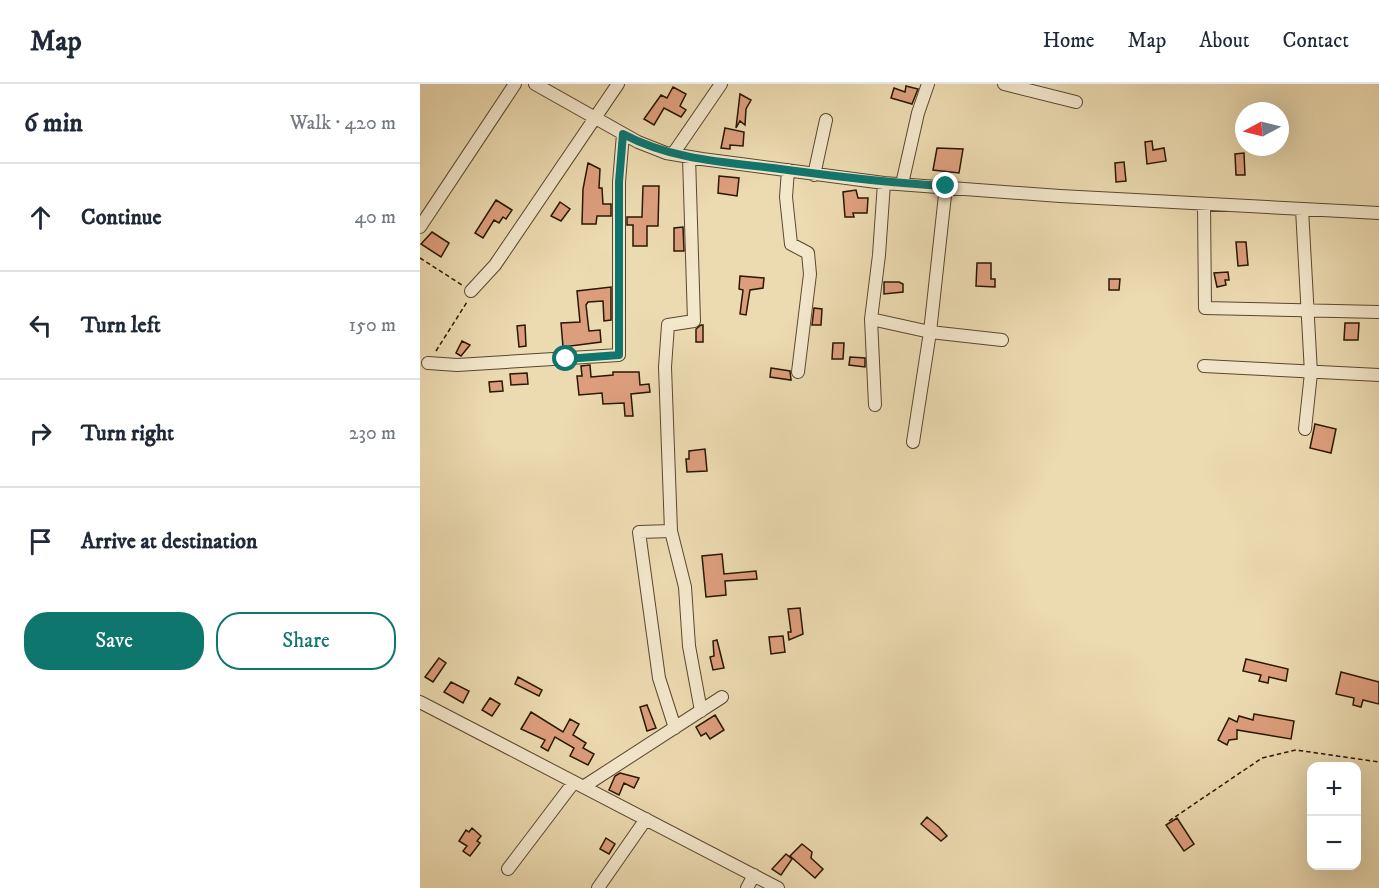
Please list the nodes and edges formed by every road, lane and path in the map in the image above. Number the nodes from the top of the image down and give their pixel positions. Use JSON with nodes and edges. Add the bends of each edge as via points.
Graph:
{"nodes":[{"id":1,"x":515,"y":84,"type":"edge"},
{"id":2,"x":535,"y":84,"type":"edge"},
{"id":3,"x":618,"y":84,"type":"edge"},
{"id":4,"x":721,"y":84,"type":"edge"},
{"id":5,"x":928,"y":84,"type":"edge"},
{"id":6,"x":1004,"y":84,"type":"edge"},
{"id":7,"x":1076,"y":102,"type":"dead end"},
{"id":8,"x":597,"y":119,"type":"junction"},
{"id":9,"x":826,"y":120,"type":"dead end"},
{"id":10,"x":623,"y":134,"type":"junction"},
{"id":11,"x":673,"y":154,"type":"junction"},
{"id":12,"x":689,"y":157,"type":"junction"},
{"id":13,"x":788,"y":170,"type":"junction"},
{"id":14,"x":814,"y":175,"type":"junction"},
{"id":15,"x":884,"y":183,"type":"junction"},
{"id":16,"x":902,"y":184,"type":"junction"},
{"id":17,"x":946,"y":186,"type":"junction"},
{"id":18,"x":1204,"y":204,"type":"junction"},
{"id":19,"x":1302,"y":209,"type":"junction"},
{"id":20,"x":1379,"y":213,"type":"edge"},
{"id":21,"x":420,"y":227,"type":"edge"},
{"id":22,"x":420,"y":258,"type":"edge"},
{"id":23,"x":471,"y":291,"type":"junction"},
{"id":24,"x":1309,"y":310,"type":"junction"},
{"id":25,"x":1379,"y":312,"type":"edge"},
{"id":26,"x":871,"y":319,"type":"junction"},
{"id":27,"x":930,"y":332,"type":"junction"},
{"id":28,"x":1002,"y":340,"type":"dead end"},
{"id":29,"x":428,"y":363,"type":"joint"},
{"id":30,"x":1204,"y":366,"type":"dead end"},
{"id":31,"x":798,"y":372,"type":"dead end"},
{"id":32,"x":1311,"y":373,"type":"junction"},
{"id":33,"x":1379,"y":375,"type":"edge"},
{"id":34,"x":875,"y":405,"type":"dead end"},
{"id":35,"x":1305,"y":429,"type":"dead end"},
{"id":36,"x":913,"y":442,"type":"dead end"},
{"id":37,"x":671,"y":531,"type":"junction"},
{"id":38,"x":722,"y":697,"type":"dead end"},
{"id":39,"x":420,"y":702,"type":"edge"},
{"id":40,"x":701,"y":711,"type":"junction"},
{"id":41,"x":675,"y":728,"type":"junction"},
{"id":42,"x":1379,"y":762,"type":"edge"},
{"id":43,"x":579,"y":784,"type":"junction"},
{"id":44,"x":646,"y":819,"type":"junction"},
{"id":45,"x":1169,"y":821,"type":"dead end"},
{"id":46,"x":508,"y":869,"type":"dead end"},
{"id":47,"x":754,"y":875,"type":"junction"},
{"id":48,"x":598,"y":888,"type":"edge"},
{"id":49,"x":747,"y":888,"type":"edge"},
{"id":50,"x":778,"y":888,"type":"edge"}],
"edges":[{"from":1,"to":21,"type":"street"},
{"from":2,"to":8,"type":"street"},
{"from":3,"to":8,"type":"street"},
{"from":4,"to":11,"type":"street"},
{"from":5,"to":16,"type":"street"},
{"from":6,"to":7,"type":"street"},
{"from":8,"to":10,"type":"street"},
{"from":8,"to":23,"type":"street","via":[[495,265]]},
{"from":9,"to":14,"type":"street"},
{"from":10,"to":11,"type":"street"},
{"from":10,"to":29,"type":"street","via":[[619,182],[619,355]]},
{"from":11,"to":12,"type":"street"},
{"from":12,"to":13,"type":"street"},
{"from":12,"to":37,"type":"street","via":[[694,321],[668,325],[665,367]]},
{"from":13,"to":14,"type":"street"},
{"from":13,"to":31,"type":"street","via":[[786,197],[791,244],[808,253],[810,274]]},
{"from":14,"to":15,"type":"street"},
{"from":15,"to":16,"type":"street"},
{"from":15,"to":26,"type":"street"},
{"from":16,"to":17,"type":"street"},
{"from":17,"to":18,"type":"street"},
{"from":17,"to":27,"type":"street"},
{"from":18,"to":19,"type":"street"},
{"from":18,"to":24,"type":"street","via":[[1205,308]]},
{"from":19,"to":20,"type":"street"},
{"from":19,"to":24,"type":"street"},
{"from":22,"to":23,"type":"path"},
{"from":23,"to":29,"type":"path","via":[[462,312]]},
{"from":24,"to":25,"type":"street"},
{"from":24,"to":32,"type":"street"},
{"from":26,"to":27,"type":"street"},
{"from":26,"to":34,"type":"street"},
{"from":27,"to":28,"type":"street"},
{"from":27,"to":36,"type":"street"},
{"from":30,"to":32,"type":"street"},
{"from":32,"to":33,"type":"street"},
{"from":32,"to":35,"type":"street"},
{"from":37,"to":40,"type":"street","via":[[685,587],[689,646]]},
{"from":37,"to":41,"type":"street","via":[[639,532],[659,678]]},
{"from":38,"to":40,"type":"street"},
{"from":39,"to":43,"type":"street"},
{"from":40,"to":41,"type":"street"},
{"from":41,"to":43,"type":"street"},
{"from":42,"to":45,"type":"path","via":[[1296,750],[1262,758]]},
{"from":43,"to":44,"type":"street"},
{"from":43,"to":46,"type":"street"},
{"from":44,"to":47,"type":"street"},
{"from":44,"to":48,"type":"street"},
{"from":47,"to":49,"type":"street"},
{"from":47,"to":50,"type":"street"}]}
